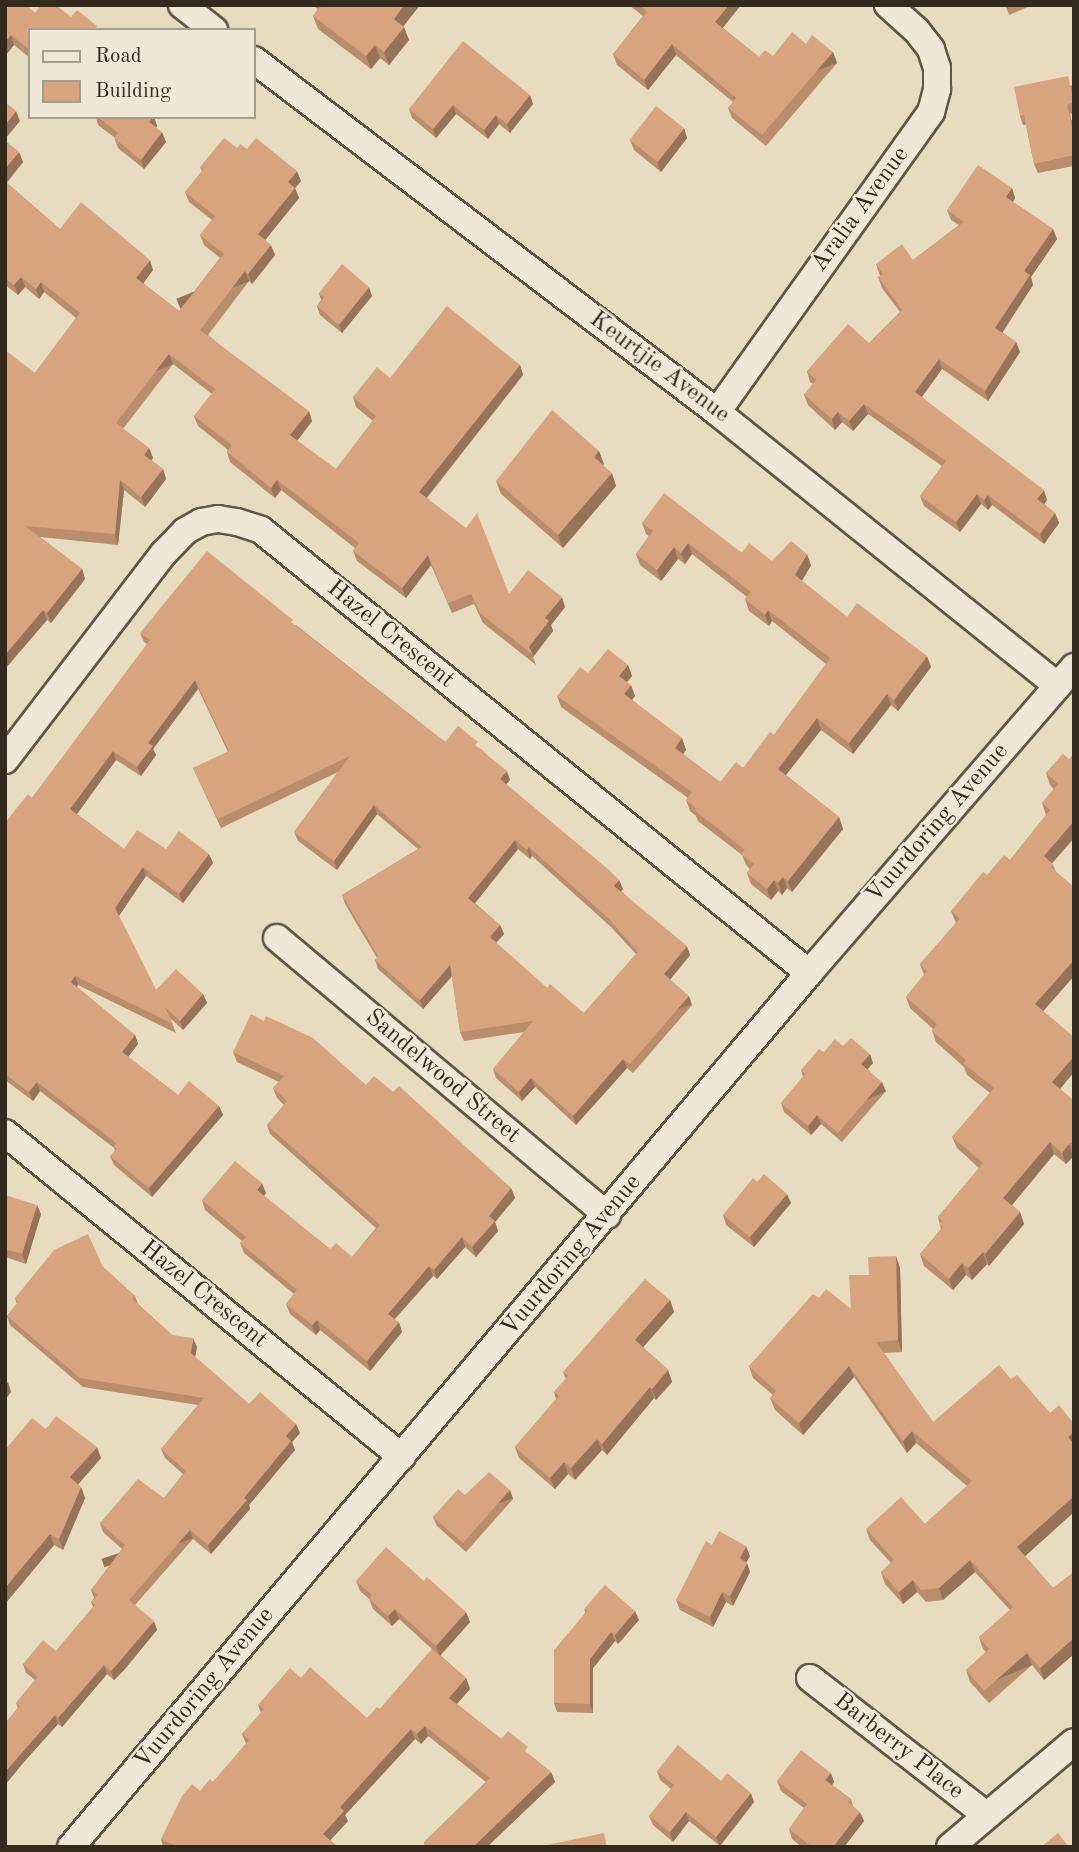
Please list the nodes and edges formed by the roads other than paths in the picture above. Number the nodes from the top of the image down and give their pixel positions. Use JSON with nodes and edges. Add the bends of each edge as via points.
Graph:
{"nodes":[{"id":1,"x":182,"y":5,"type":"edge"},
{"id":2,"x":888,"y":5,"type":"edge"},
{"id":3,"x":211,"y":28,"type":"edge"},
{"id":4,"x":256,"y":62,"type":"edge"},
{"id":5,"x":717,"y":412,"type":"junction"},
{"id":6,"x":1066,"y":676,"type":"edge"},
{"id":7,"x":5,"y":760,"type":"edge"},
{"id":8,"x":277,"y":938,"type":"dead end"},
{"id":9,"x":809,"y":972,"type":"junction"},
{"id":10,"x":5,"y":1133,"type":"edge"},
{"id":11,"x":607,"y":1215,"type":"junction"},
{"id":12,"x":402,"y":1457,"type":"junction"},
{"id":13,"x":810,"y":1678,"type":"dead end"},
{"id":14,"x":1074,"y":1742,"type":"edge"},
{"id":15,"x":987,"y":1816,"type":"junction"},
{"id":16,"x":71,"y":1847,"type":"edge"},
{"id":17,"x":950,"y":1847,"type":"edge"}],
"edges":[{"from":1,"to":3,"type":"street"},
{"from":2,"to":5,"type":"street","name":"Aralia Avenue","via":[[931,49],[937,68],[931,112]]},
{"from":4,"to":5,"type":"street","name":"Keurtjie Avenue"},
{"from":5,"to":6,"type":"street","name":"Keurtjie Avenue"},
{"from":6,"to":9,"type":"street","name":"Vuurdoring Avenue"},
{"from":7,"to":9,"type":"street","name":"Hazel Crescent","via":[[171,545],[201,522],[237,522],[261,530]]},
{"from":8,"to":11,"type":"street","name":"Sandelwood Street"},
{"from":9,"to":11,"type":"street","name":"Vuurdoring Avenue"},
{"from":10,"to":12,"type":"street","name":"Hazel Crescent"},
{"from":11,"to":12,"type":"street","name":"Vuurdoring Avenue"},
{"from":12,"to":16,"type":"street","name":"Vuurdoring Avenue"},
{"from":13,"to":15,"type":"street","name":"Barberry Place"},
{"from":14,"to":15,"type":"street"},
{"from":15,"to":17,"type":"street"}]}
